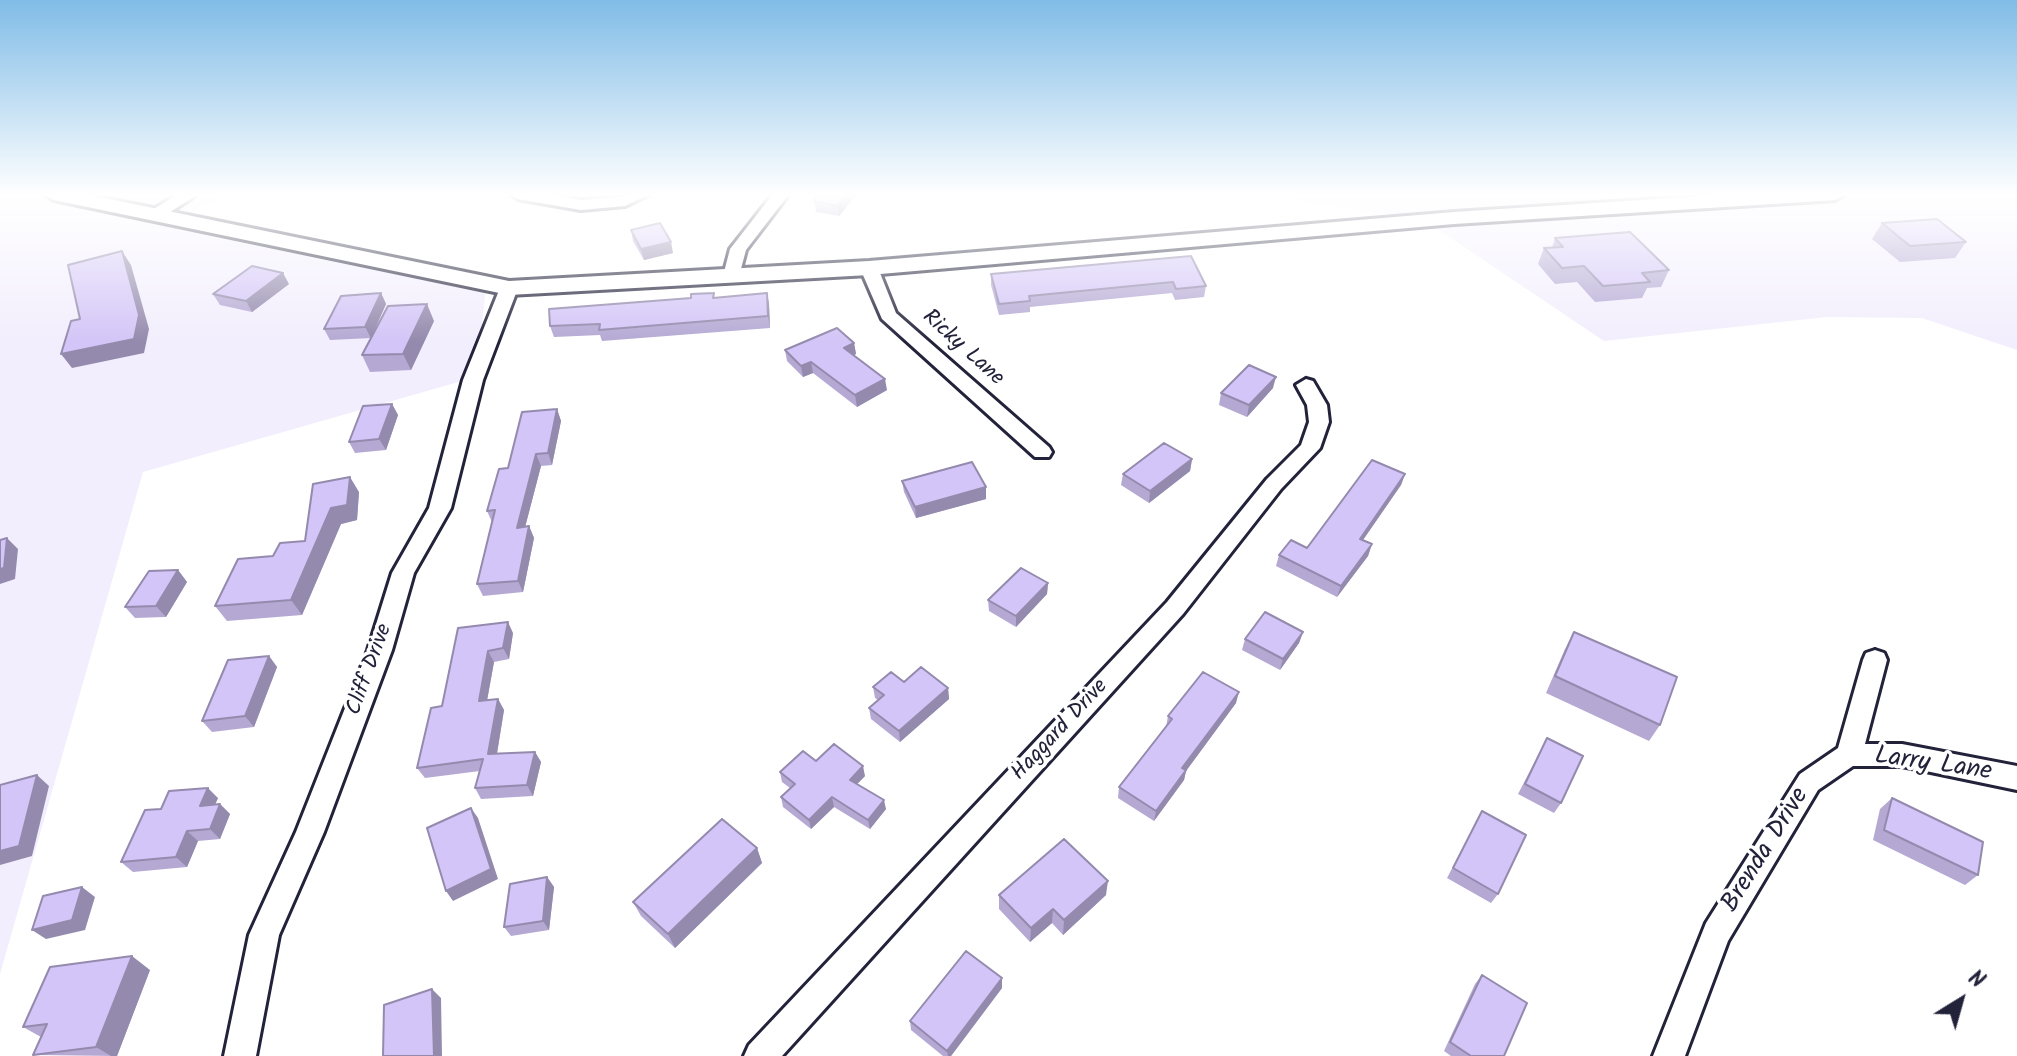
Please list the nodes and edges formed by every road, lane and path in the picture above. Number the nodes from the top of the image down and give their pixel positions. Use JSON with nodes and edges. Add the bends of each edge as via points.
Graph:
{"nodes":[{"id":1,"x":292,"y":243,"type":"edge"},
{"id":2,"x":742,"y":243,"type":"edge"},
{"id":3,"x":1158,"y":243,"type":"edge"},
{"id":4,"x":869,"y":268,"type":"junction"},
{"id":5,"x":732,"y":276,"type":"junction"},
{"id":6,"x":509,"y":288,"type":"junction"},
{"id":7,"x":1306,"y":385,"type":"dead end"},
{"id":8,"x":1042,"y":452,"type":"dead end"},
{"id":9,"x":1875,"y":660,"type":"dead end"},
{"id":10,"x":1849,"y":755,"type":"junction"},
{"id":11,"x":2017,"y":778,"type":"edge"},
{"id":12,"x":240,"y":1056,"type":"edge"},
{"id":13,"x":760,"y":1056,"type":"edge"},
{"id":14,"x":1669,"y":1056,"type":"edge"}],
"edges":[{"from":1,"to":6,"type":"street"},
{"from":2,"to":5,"type":"street"},
{"from":3,"to":4,"type":"street"},
{"from":4,"to":5,"type":"street"},
{"from":4,"to":8,"type":"street","name":"Ricky Lane","via":[[888,315]]},
{"from":5,"to":6,"type":"street"},
{"from":6,"to":12,"type":"street","name":"Cliff Drive","via":[[473,380],[440,508],[403,573],[380,650],[264,935]]},
{"from":7,"to":13,"type":"street","name":"Haggard Drive","via":[[1319,422],[1310,448],[1274,484],[1175,608]]},
{"from":9,"to":10,"type":"street"},
{"from":10,"to":11,"type":"street","name":"Larry Lane","via":[[1902,755]]},
{"from":10,"to":14,"type":"street","name":"Brenda Drive","via":[[1809,782],[1716,933]]}]}
